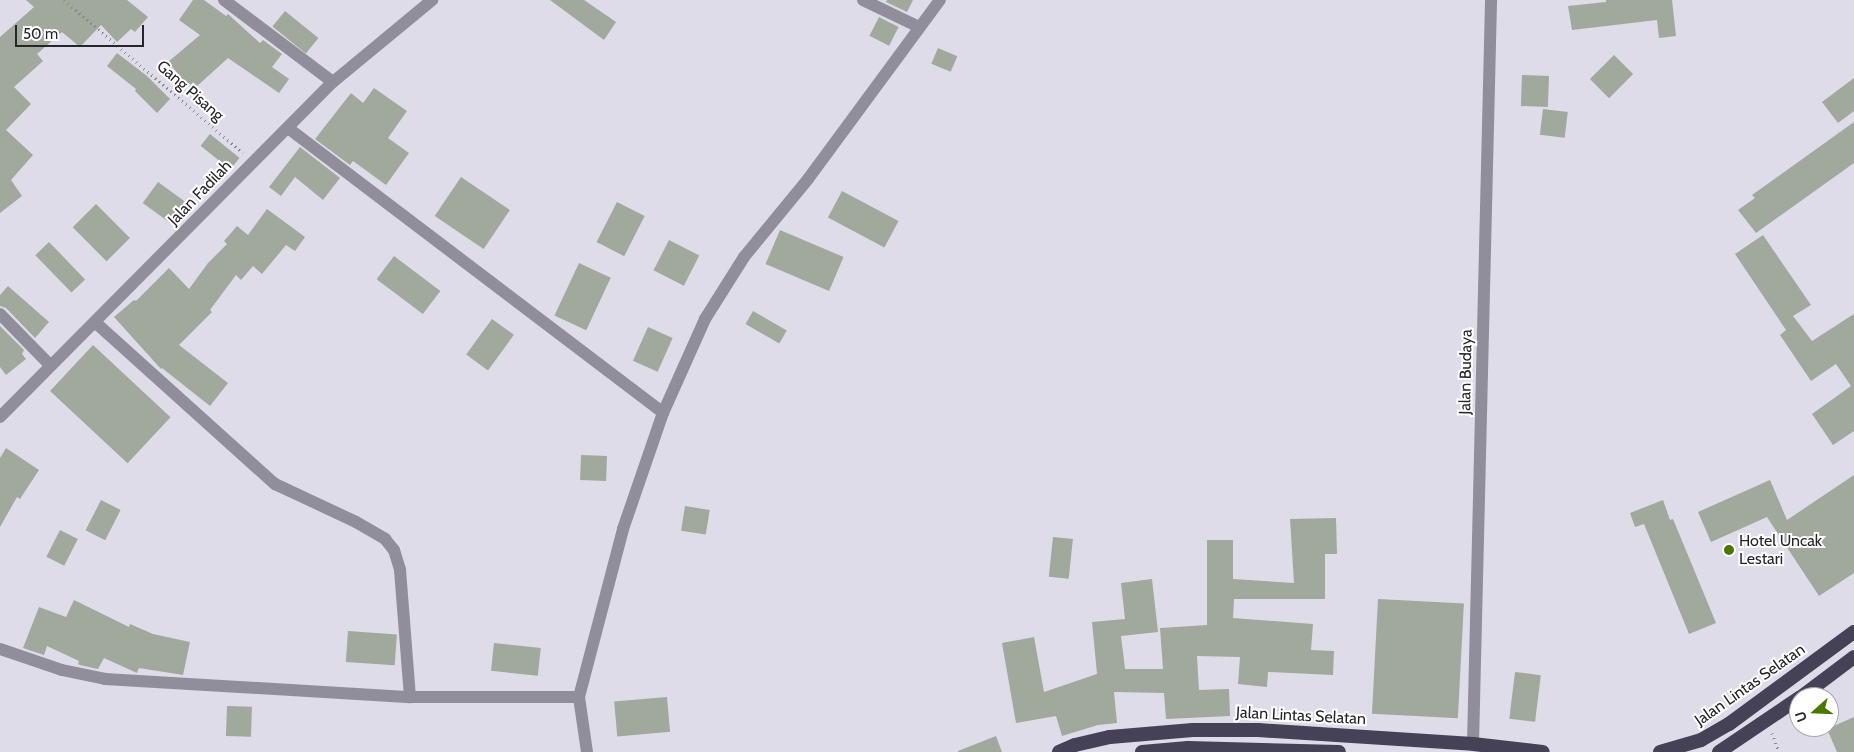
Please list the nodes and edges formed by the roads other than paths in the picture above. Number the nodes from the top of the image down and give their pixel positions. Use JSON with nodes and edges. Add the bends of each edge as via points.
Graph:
{"nodes":[{"id":1,"x":224,"y":0,"type":"edge"},
{"id":2,"x":432,"y":0,"type":"edge"},
{"id":3,"x":863,"y":0,"type":"edge"},
{"id":4,"x":940,"y":0,"type":"edge"},
{"id":5,"x":1491,"y":0,"type":"edge"},
{"id":6,"x":919,"y":27,"type":"junction"},
{"id":7,"x":333,"y":82,"type":"junction"},
{"id":8,"x":288,"y":128,"type":"junction"},
{"id":9,"x":0,"y":314,"type":"edge"},
{"id":10,"x":96,"y":323,"type":"junction"},
{"id":11,"x":50,"y":366,"type":"junction"},
{"id":12,"x":663,"y":413,"type":"junction"},
{"id":13,"x":0,"y":417,"type":"edge"},
{"id":14,"x":1854,"y":632,"type":"edge"},
{"id":15,"x":0,"y":649,"type":"edge"},
{"id":16,"x":1854,"y":657,"type":"edge"},
{"id":17,"x":1814,"y":687,"type":"edge"},
{"id":18,"x":410,"y":697,"type":"junction"},
{"id":19,"x":579,"y":697,"type":"junction"},
{"id":20,"x":1789,"y":706,"type":"edge"},
{"id":21,"x":1473,"y":744,"type":"junction"},
{"id":22,"x":586,"y":752,"type":"edge"},
{"id":23,"x":1060,"y":752,"type":"edge"},
{"id":24,"x":1142,"y":752,"type":"edge"},
{"id":25,"x":1339,"y":752,"type":"edge"},
{"id":26,"x":1543,"y":752,"type":"edge"},
{"id":27,"x":1660,"y":752,"type":"edge"},
{"id":28,"x":1719,"y":752,"type":"edge"}],
"edges":[{"from":1,"to":7,"type":"street"},
{"from":2,"to":7,"type":"street","name":"Jalan Fadilah"},
{"from":3,"to":6,"type":"street"},
{"from":4,"to":6,"type":"street"},
{"from":5,"to":21,"type":"street","name":"Jalan Budaya"},
{"from":6,"to":12,"type":"street","via":[[808,179],[744,257],[705,319]]},
{"from":7,"to":8,"type":"street","name":"Jalan Fadilah"},
{"from":8,"to":10,"type":"street","name":"Jalan Fadilah"},
{"from":8,"to":12,"type":"street"},
{"from":9,"to":11,"type":"street"},
{"from":10,"to":11,"type":"street","name":"Jalan Fadilah"},
{"from":10,"to":18,"type":"street","via":[[275,484],[385,539],[394,550],[400,570]]},
{"from":11,"to":13,"type":"street","name":"Jalan Fadilah"},
{"from":12,"to":19,"type":"street","via":[[622,530]]},
{"from":14,"to":27,"type":"highway","name":"Jalan Lintas Selatan","via":[[1729,724],[1701,740]]},
{"from":15,"to":18,"type":"street","via":[[62,670],[105,679]]},
{"from":16,"to":17,"type":"highway"},
{"from":18,"to":19,"type":"street"},
{"from":19,"to":22,"type":"street"},
{"from":20,"to":28,"type":"highway"},
{"from":21,"to":23,"type":"highway","name":"Jalan Lintas Selatan","via":[[1258,730],[1193,730],[1110,737]]},
{"from":21,"to":26,"type":"highway","name":"Jalan Lintas Selatan"},
{"from":24,"to":25,"type":"highway","name":"Jalan Lintas Selatan","via":[[1188,748]]}]}
